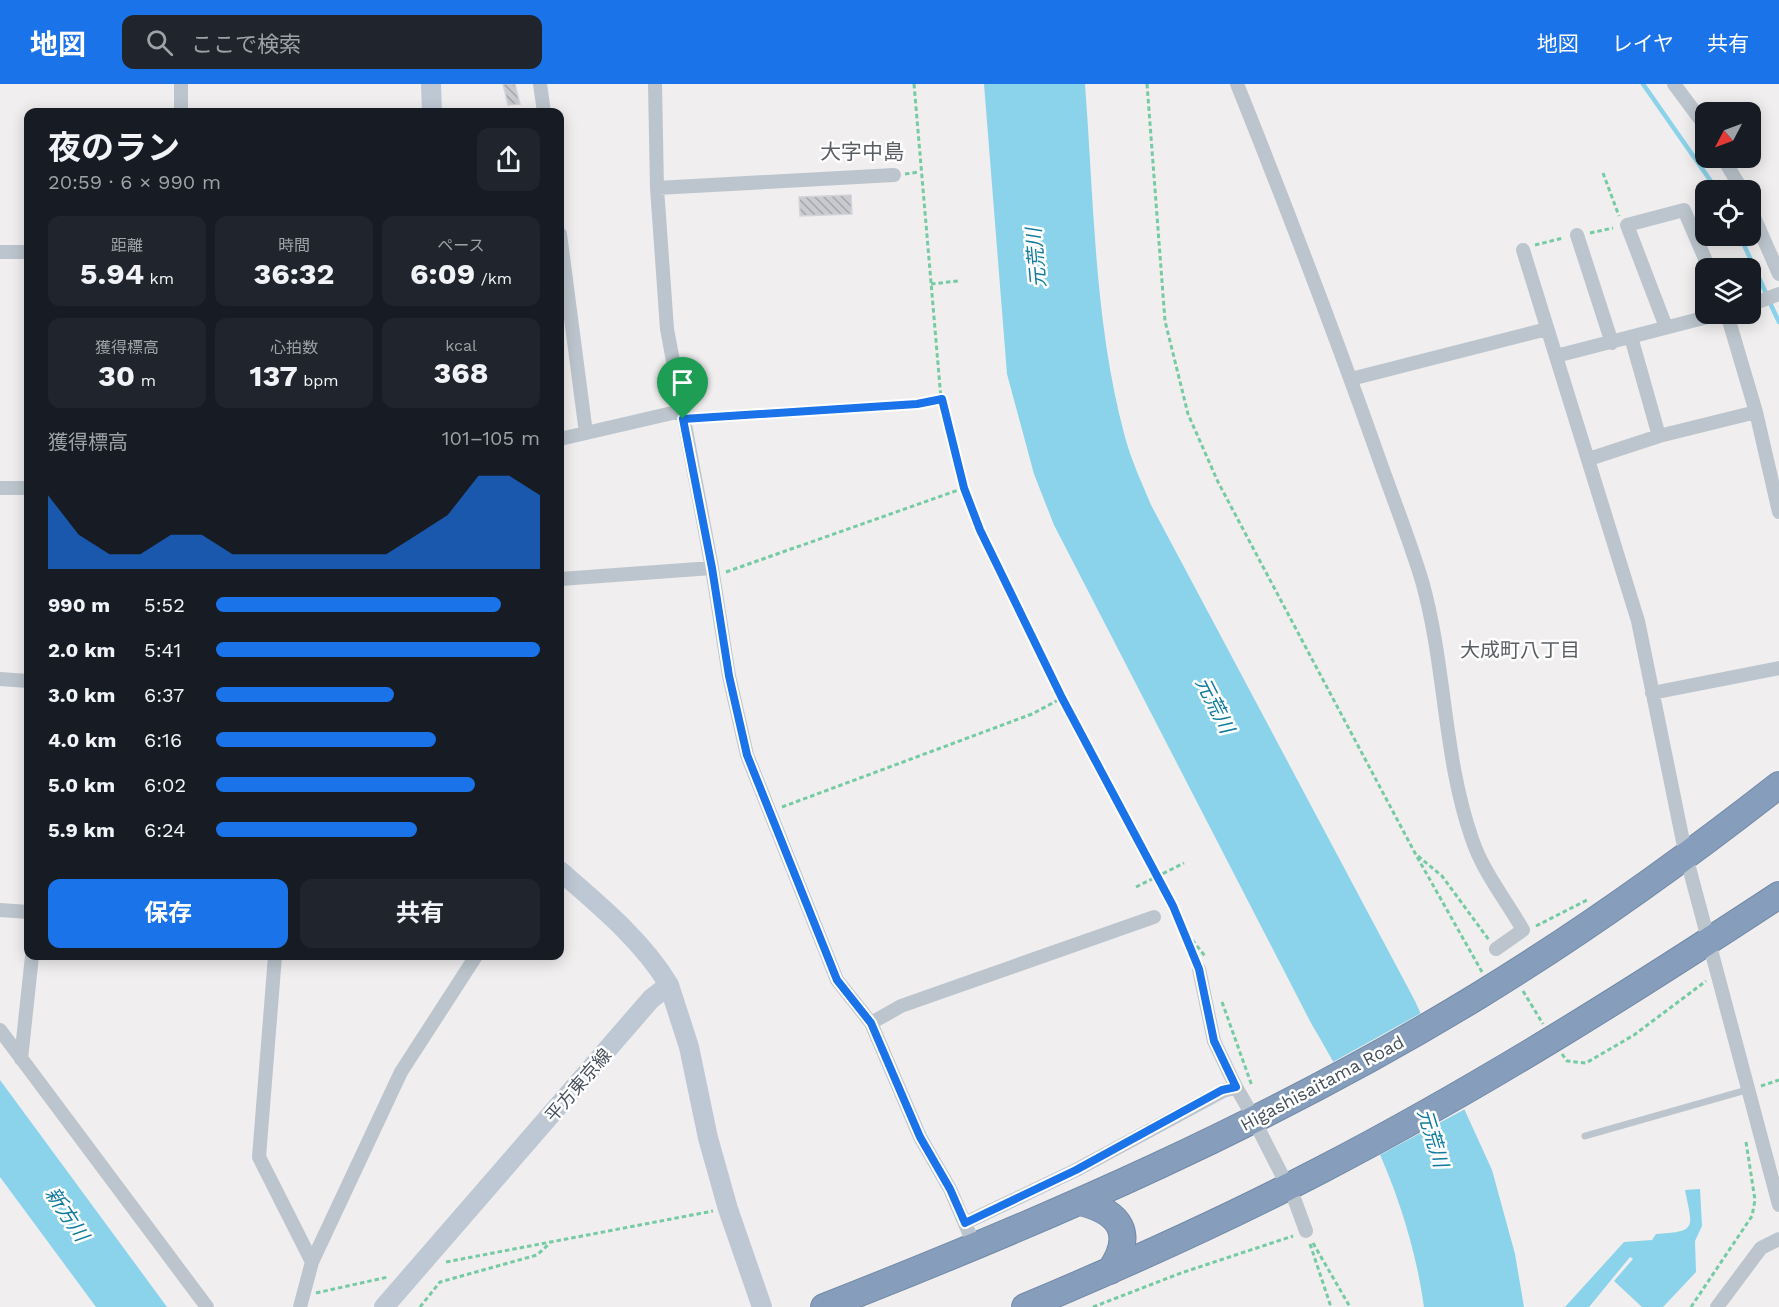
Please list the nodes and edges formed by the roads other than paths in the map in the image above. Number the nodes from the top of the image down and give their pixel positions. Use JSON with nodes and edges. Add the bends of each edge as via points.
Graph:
{"nodes":[{"id":1,"x":181,"y":84,"type":"edge"},
{"id":2,"x":431,"y":84,"type":"edge"},
{"id":3,"x":540,"y":84,"type":"edge"},
{"id":4,"x":655,"y":84,"type":"edge"},
{"id":5,"x":1237,"y":84,"type":"edge"},
{"id":6,"x":1674,"y":84,"type":"edge"},
{"id":7,"x":181,"y":108,"type":"edge"},
{"id":8,"x":432,"y":108,"type":"edge"},
{"id":9,"x":543,"y":108,"type":"edge"},
{"id":10,"x":1695,"y":112,"type":"edge"},
{"id":11,"x":894,"y":175,"type":"dead end"},
{"id":12,"x":657,"y":188,"type":"junction"},
{"id":13,"x":1761,"y":233,"type":"edge"},
{"id":14,"x":1576,"y":236,"type":"dead end"},
{"id":15,"x":1522,"y":250,"type":"dead end"},
{"id":16,"x":0,"y":252,"type":"edge"},
{"id":17,"x":24,"y":252,"type":"edge"},
{"id":18,"x":1704,"y":258,"type":"edge"},
{"id":19,"x":564,"y":265,"type":"edge"},
{"id":20,"x":1779,"y":274,"type":"edge"},
{"id":21,"x":1779,"y":294,"type":"edge"},
{"id":22,"x":1761,"y":301,"type":"edge"},
{"id":23,"x":1695,"y":320,"type":"edge"},
{"id":24,"x":1730,"y":324,"type":"edge"},
{"id":25,"x":1666,"y":327,"type":"junction"},
{"id":26,"x":1547,"y":328,"type":"junction"},
{"id":27,"x":1631,"y":337,"type":"junction"},
{"id":28,"x":1612,"y":343,"type":"junction"},
{"id":29,"x":1556,"y":356,"type":"junction"},
{"id":30,"x":1352,"y":379,"type":"junction"},
{"id":31,"x":1756,"y":412,"type":"junction"},
{"id":32,"x":682,"y":415,"type":"junction"},
{"id":33,"x":586,"y":433,"type":"junction"},
{"id":34,"x":1659,"y":436,"type":"junction"},
{"id":35,"x":564,"y":438,"type":"edge"},
{"id":36,"x":1589,"y":459,"type":"junction"},
{"id":37,"x":0,"y":488,"type":"edge"},
{"id":38,"x":24,"y":488,"type":"edge"},
{"id":39,"x":1779,"y":512,"type":"edge"},
{"id":40,"x":713,"y":573,"type":"junction"},
{"id":41,"x":564,"y":579,"type":"edge"},
{"id":42,"x":1779,"y":668,"type":"edge"},
{"id":43,"x":0,"y":680,"type":"edge"},
{"id":44,"x":24,"y":681,"type":"edge"},
{"id":45,"x":1652,"y":693,"type":"junction"},
{"id":46,"x":1779,"y":785,"type":"edge"},
{"id":47,"x":1686,"y":856,"type":"junction"},
{"id":48,"x":564,"y":875,"type":"edge"},
{"id":49,"x":1779,"y":895,"type":"edge"},
{"id":50,"x":0,"y":910,"type":"edge"},
{"id":51,"x":24,"y":912,"type":"edge"},
{"id":52,"x":1154,"y":917,"type":"dead end"},
{"id":53,"x":1709,"y":941,"type":"junction"},
{"id":54,"x":1496,"y":949,"type":"road end"},
{"id":55,"x":32,"y":960,"type":"edge"},
{"id":56,"x":275,"y":960,"type":"edge"},
{"id":57,"x":473,"y":960,"type":"edge"},
{"id":58,"x":1202,"y":962,"type":"road end"},
{"id":59,"x":669,"y":985,"type":"junction"},
{"id":60,"x":871,"y":1023,"type":"junction"},
{"id":61,"x":0,"y":1030,"type":"edge"},
{"id":62,"x":21,"y":1059,"type":"junction"},
{"id":63,"x":1236,"y":1087,"type":"junction"},
{"id":64,"x":1750,"y":1089,"type":"junction"},
{"id":65,"x":1247,"y":1106,"type":"dead end"},
{"id":66,"x":1258,"y":1128,"type":"dead end"},
{"id":67,"x":1585,"y":1136,"type":"dead end"},
{"id":68,"x":1285,"y":1181,"type":"dead end"},
{"id":69,"x":1080,"y":1202,"type":"junction"},
{"id":70,"x":1295,"y":1202,"type":"dead end"},
{"id":71,"x":1779,"y":1205,"type":"edge"},
{"id":72,"x":965,"y":1223,"type":"junction"},
{"id":73,"x":1306,"y":1231,"type":"road end"},
{"id":74,"x":1779,"y":1239,"type":"edge"},
{"id":75,"x":975,"y":1247,"type":"junction"},
{"id":76,"x":312,"y":1262,"type":"junction"},
{"id":77,"x":1110,"y":1271,"type":"junction"},
{"id":78,"x":302,"y":1302,"type":"edge"},
{"id":79,"x":207,"y":1307,"type":"edge"},
{"id":80,"x":384,"y":1307,"type":"edge"},
{"id":81,"x":762,"y":1307,"type":"edge"},
{"id":82,"x":824,"y":1307,"type":"edge"},
{"id":83,"x":1025,"y":1307,"type":"edge"},
{"id":84,"x":1717,"y":1307,"type":"edge"}],
"edges":[{"from":1,"to":7,"type":"street"},
{"from":2,"to":8,"type":"main road"},
{"from":3,"to":9,"type":"street"},
{"from":4,"to":12,"type":"street"},
{"from":5,"to":30,"type":"street"},
{"from":6,"to":10,"type":"street"},
{"from":11,"to":12,"type":"street"},
{"from":12,"to":32,"type":"street","via":[[667,329]]},
{"from":13,"to":20,"type":"street"},
{"from":14,"to":28,"type":"street"},
{"from":15,"to":26,"type":"street"},
{"from":16,"to":17,"type":"street"},
{"from":18,"to":25,"type":"street","via":[[1684,210],[1627,225]]},
{"from":19,"to":33,"type":"street"},
{"from":21,"to":22,"type":"street"},
{"from":23,"to":25,"type":"street"},
{"from":24,"to":31,"type":"street"},
{"from":25,"to":27,"type":"street"},
{"from":26,"to":29,"type":"street"},
{"from":26,"to":30,"type":"street"},
{"from":27,"to":28,"type":"street"},
{"from":27,"to":34,"type":"street"},
{"from":28,"to":29,"type":"street"},
{"from":29,"to":36,"type":"street"},
{"from":30,"to":54,"type":"street","via":[[1422,580],[1436,638],[1452,752],[1472,838],[1479,858],[1523,930]]},
{"from":31,"to":34,"type":"street"},
{"from":31,"to":39,"type":"street"},
{"from":32,"to":33,"type":"street"},
{"from":32,"to":40,"type":"street"},
{"from":33,"to":35,"type":"street"},
{"from":34,"to":36,"type":"street"},
{"from":36,"to":45,"type":"street","via":[[1638,621]]},
{"from":37,"to":38,"type":"street"},
{"from":40,"to":41,"type":"street"},
{"from":40,"to":60,"type":"street","via":[[729,676],[747,755],[837,980]]},
{"from":42,"to":45,"type":"street"},
{"from":43,"to":44,"type":"street"},
{"from":45,"to":47,"type":"street"},
{"from":46,"to":47,"type":"highway","name":"Higashisaitama Road"},
{"from":47,"to":53,"type":"street"},
{"from":47,"to":69,"type":"highway","name":"Higashisaitama Road","via":[[1601,918],[1284,1104]]},
{"from":48,"to":59,"type":"main road","via":[[637,944]]},
{"from":49,"to":53,"type":"highway"},
{"from":50,"to":51,"type":"street"},
{"from":52,"to":60,"type":"street","via":[[901,1006]]},
{"from":53,"to":64,"type":"street"},
{"from":53,"to":77,"type":"highway","via":[[1515,1062],[1320,1171]]},
{"from":55,"to":62,"type":"street"},
{"from":56,"to":76,"type":"street","via":[[260,1157]]},
{"from":57,"to":76,"type":"street","via":[[401,1072]]},
{"from":58,"to":63,"type":"street","via":[[1214,1041]]},
{"from":59,"to":80,"type":"main road","name":"平方東京線","via":[[651,999]]},
{"from":59,"to":81,"type":"main road","via":[[728,1209]]},
{"from":60,"to":72,"type":"street","via":[[920,1137]]},
{"from":61,"to":62,"type":"street"},
{"from":62,"to":79,"type":"street"},
{"from":63,"to":65,"type":"street"},
{"from":63,"to":72,"type":"street","via":[[1222,1090],[1076,1170]]},
{"from":64,"to":67,"type":"lane"},
{"from":64,"to":71,"type":"street"},
{"from":66,"to":68,"type":"street"},
{"from":69,"to":75,"type":"highway","name":"Higashisaitama Road"},
{"from":69,"to":77,"type":"highway","via":[[1108,1212],[1123,1233],[1119,1257]]},
{"from":70,"to":73,"type":"street"},
{"from":72,"to":75,"type":"street"},
{"from":74,"to":84,"type":"street","via":[[1761,1248]]},
{"from":75,"to":82,"type":"highway","name":"Higashisaitama Road"},
{"from":76,"to":78,"type":"street"},
{"from":77,"to":83,"type":"highway"}]}
